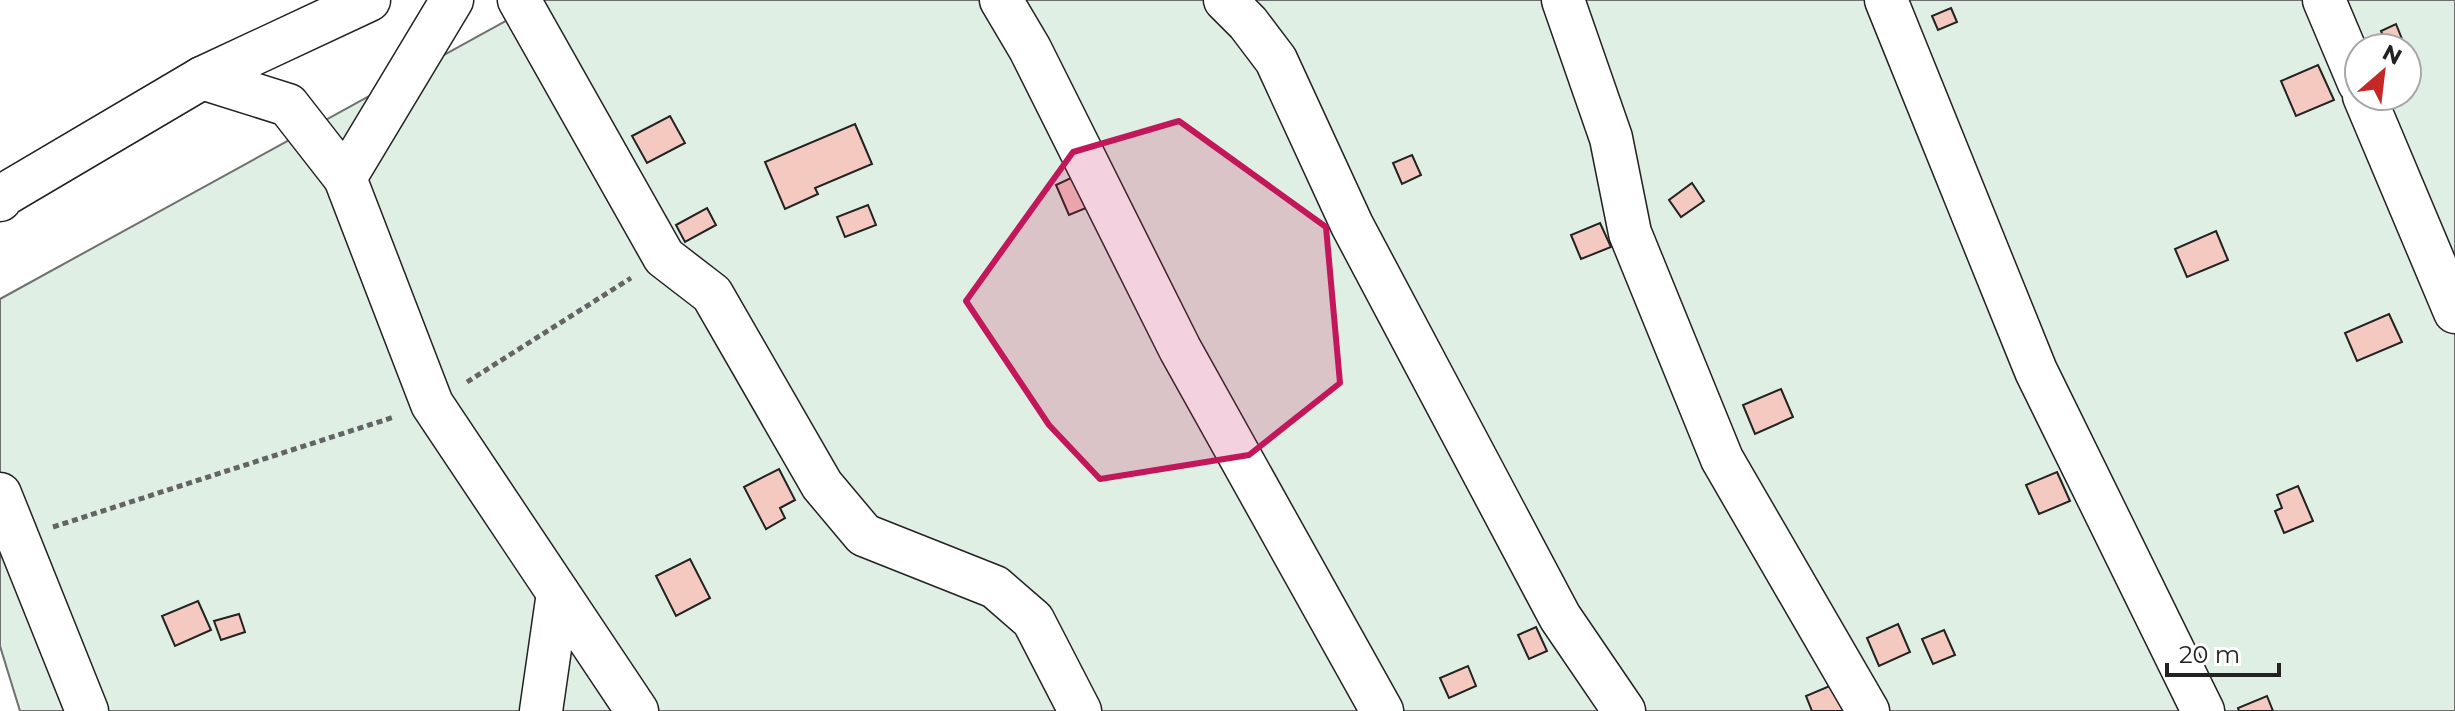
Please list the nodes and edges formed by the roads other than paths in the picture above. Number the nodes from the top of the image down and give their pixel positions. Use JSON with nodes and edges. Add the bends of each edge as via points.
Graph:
{"nodes":[{"id":1,"x":369,"y":0,"type":"edge"},
{"id":2,"x":452,"y":0,"type":"edge"},
{"id":3,"x":519,"y":0,"type":"edge"},
{"id":4,"x":1001,"y":0,"type":"edge"},
{"id":5,"x":1225,"y":0,"type":"edge"},
{"id":6,"x":1563,"y":0,"type":"edge"},
{"id":7,"x":1886,"y":0,"type":"edge"},
{"id":8,"x":2324,"y":0,"type":"edge"},
{"id":9,"x":2343,"y":45,"type":"edge"},
{"id":10,"x":202,"y":78,"type":"junction"},
{"id":11,"x":2371,"y":112,"type":"edge"},
{"id":12,"x":345,"y":178,"type":"junction"},
{"id":13,"x":0,"y":200,"type":"edge"},
{"id":14,"x":2455,"y":312,"type":"edge"},
{"id":15,"x":0,"y":494,"type":"edge"},
{"id":16,"x":558,"y":593,"type":"junction"},
{"id":17,"x":87,"y":711,"type":"edge"},
{"id":18,"x":541,"y":711,"type":"edge"},
{"id":19,"x":637,"y":711,"type":"edge"},
{"id":20,"x":1080,"y":711,"type":"edge"},
{"id":21,"x":1382,"y":711,"type":"edge"},
{"id":22,"x":1624,"y":711,"type":"edge"},
{"id":23,"x":1868,"y":711,"type":"edge"},
{"id":24,"x":2203,"y":711,"type":"edge"}],
"edges":[{"from":1,"to":10,"type":"lane"},
{"from":2,"to":12,"type":"lane"},
{"from":3,"to":20,"type":"lane","via":[[664,257],[712,294],[822,485],[864,535],[995,587],[1033,620]]},
{"from":4,"to":21,"type":"lane","via":[[1180,349]]},
{"from":5,"to":22,"type":"lane","via":[[1276,60],[1352,225],[1560,617]]},
{"from":6,"to":23,"type":"lane","via":[[1611,138],[1630,233],[1722,459]]},
{"from":7,"to":24,"type":"lane","via":[[2036,371]]},
{"from":8,"to":9,"type":"lane"},
{"from":10,"to":12,"type":"lane","via":[[288,105]]},
{"from":10,"to":13,"type":"lane"},
{"from":11,"to":14,"type":"lane"},
{"from":12,"to":16,"type":"lane","via":[[432,404]]},
{"from":15,"to":17,"type":"lane"},
{"from":16,"to":18,"type":"lane"},
{"from":16,"to":19,"type":"lane"}]}
